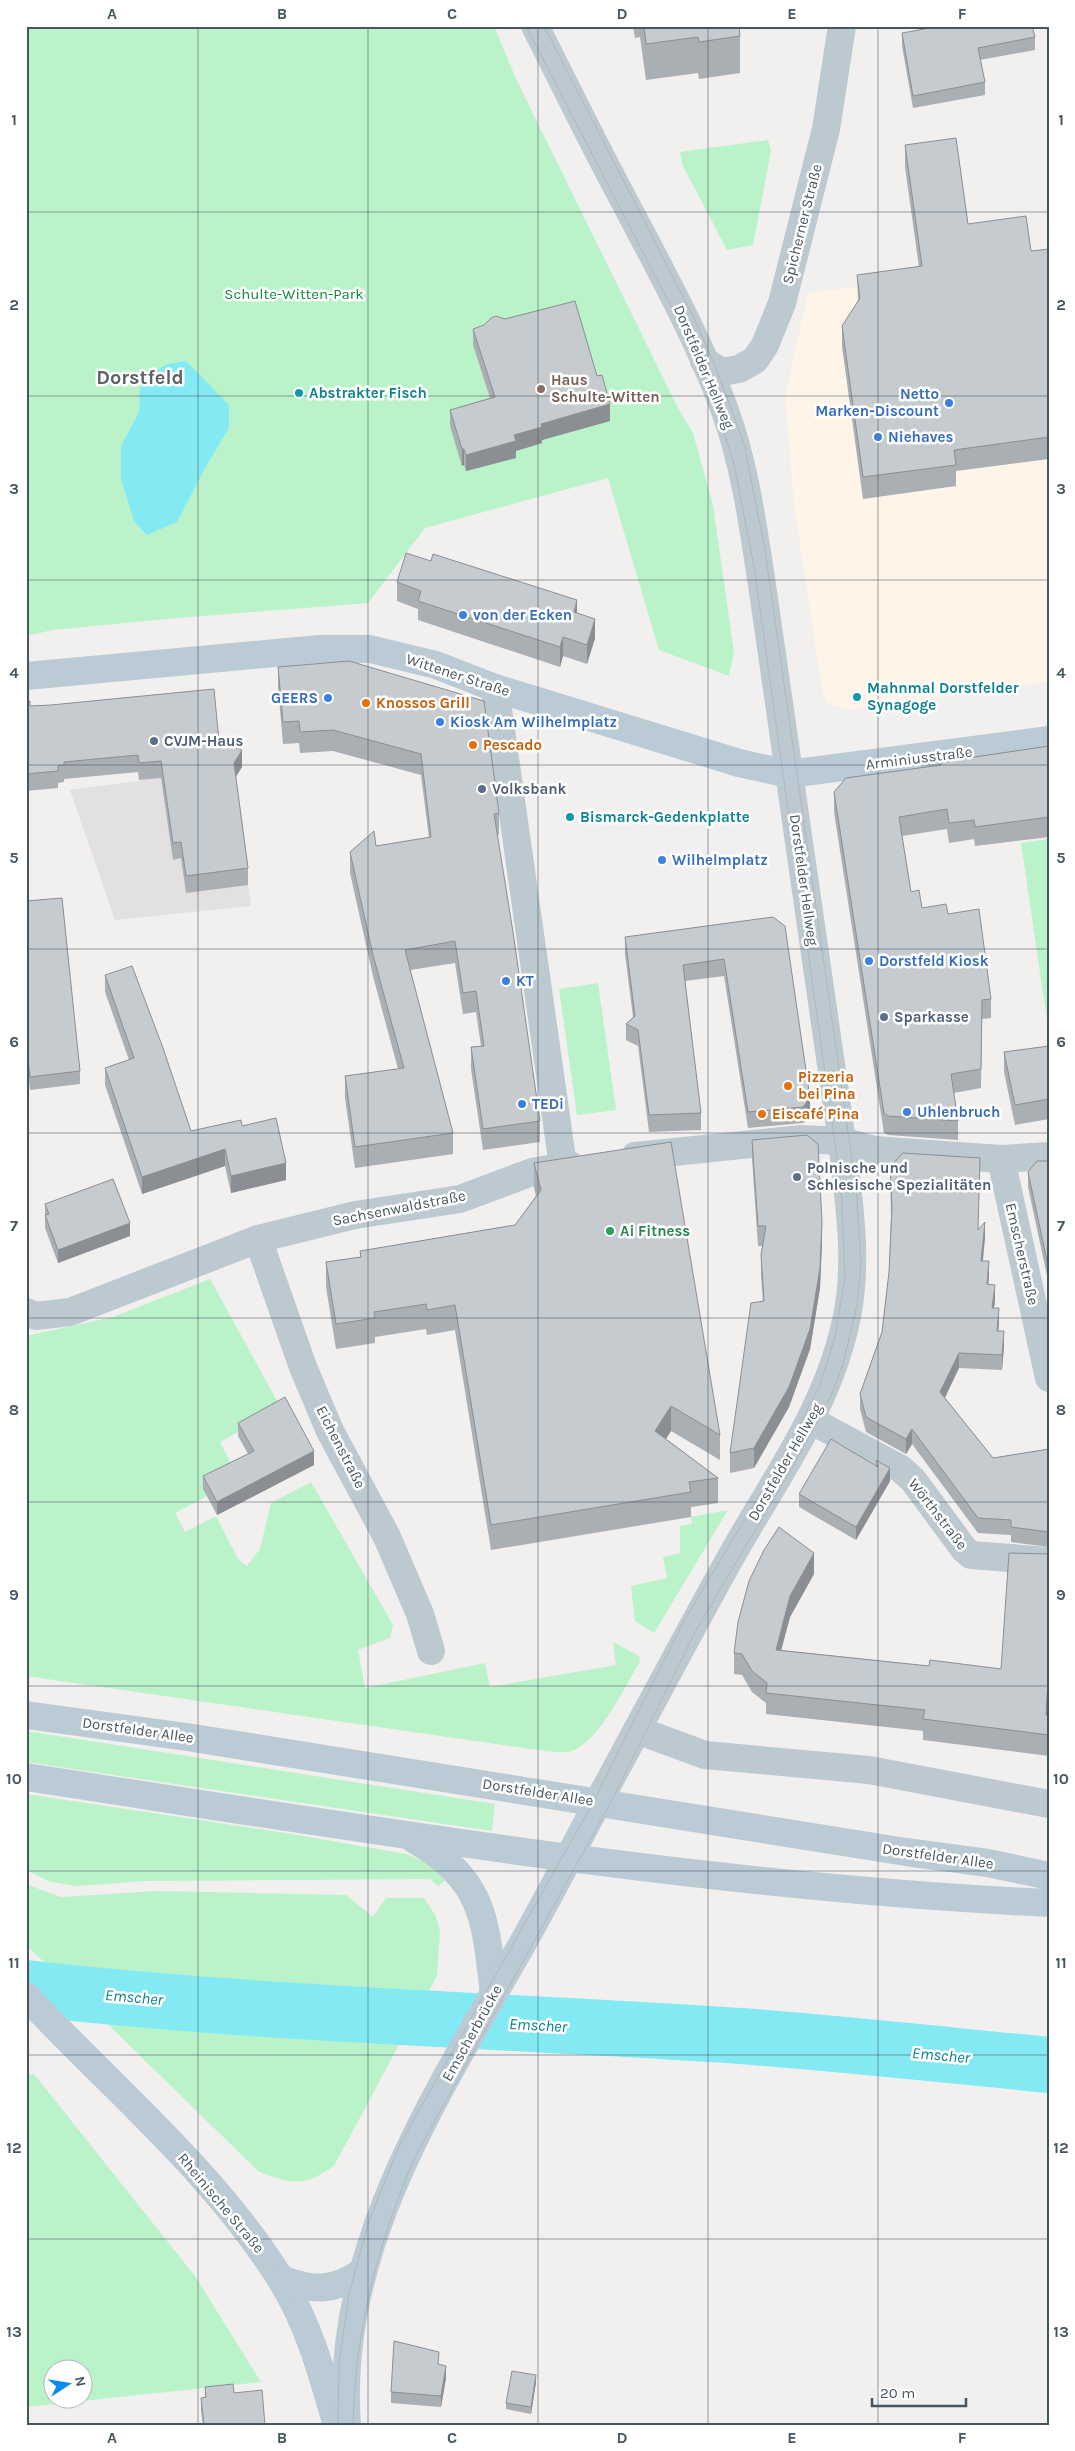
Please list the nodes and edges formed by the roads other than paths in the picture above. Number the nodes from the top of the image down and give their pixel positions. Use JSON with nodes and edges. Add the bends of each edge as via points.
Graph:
{"nodes":[{"id":1,"x":535,"y":26,"type":"edge"},
{"id":2,"x":842,"y":26,"type":"edge"},
{"id":3,"x":704,"y":361,"type":"junction"},
{"id":4,"x":26,"y":676,"type":"edge"},
{"id":5,"x":495,"y":688,"type":"junction"},
{"id":6,"x":1049,"y":740,"type":"edge"},
{"id":7,"x":789,"y":774,"type":"junction"},
{"id":8,"x":842,"y":1141,"type":"junction"},
{"id":9,"x":1049,"y":1156,"type":"edge"},
{"id":10,"x":1001,"y":1159,"type":"junction"},
{"id":11,"x":563,"y":1166,"type":"junction"},
{"id":12,"x":258,"y":1239,"type":"junction"},
{"id":13,"x":26,"y":1312,"type":"edge"},
{"id":14,"x":1049,"y":1378,"type":"edge"},
{"id":15,"x":812,"y":1420,"type":"junction"},
{"id":16,"x":1049,"y":1561,"type":"edge"},
{"id":17,"x":431,"y":1651,"type":"dead end"},
{"id":18,"x":26,"y":1715,"type":"edge"},
{"id":19,"x":638,"y":1730,"type":"junction"},
{"id":20,"x":26,"y":1777,"type":"edge"},
{"id":21,"x":598,"y":1802,"type":"junction"},
{"id":22,"x":1049,"y":1804,"type":"edge"},
{"id":23,"x":408,"y":1836,"type":"junction"},
{"id":24,"x":568,"y":1858,"type":"junction"},
{"id":25,"x":1049,"y":1876,"type":"edge"},
{"id":26,"x":1049,"y":1903,"type":"edge"},
{"id":27,"x":494,"y":1994,"type":"junction"},
{"id":28,"x":31,"y":2001,"type":"edge"},
{"id":29,"x":362,"y":2272,"type":"junction"},
{"id":30,"x":281,"y":2278,"type":"junction"},
{"id":31,"x":336,"y":2425,"type":"edge"},
{"id":32,"x":348,"y":2425,"type":"edge"}],
"edges":[{"from":1,"to":3,"type":"street","name":"Dorstfelder Hellweg"},
{"from":2,"to":3,"type":"street","name":"Spicherner Straße","via":[[817,168],[782,303],[765,345],[754,360],[739,369],[722,372]]},
{"from":3,"to":7,"type":"street","name":"Dorstfelder Hellweg","via":[[724,408],[744,480]]},
{"from":4,"to":5,"type":"main road","name":"Wittener Straße","via":[[319,649],[370,649],[436,665]]},
{"from":5,"to":7,"type":"main road","name":"Wittener Straße","via":[[739,762]]},
{"from":5,"to":11,"type":"street"},
{"from":6,"to":7,"type":"main road","name":"Arminiusstraße"},
{"from":7,"to":8,"type":"street","name":"Dorstfelder Hellweg"},
{"from":8,"to":10,"type":"street","name":"Sachsenwaldstraße","via":[[874,1150]]},
{"from":8,"to":11,"type":"street","name":"Sachsenwaldstraße","via":[[802,1138],[651,1153]]},
{"from":8,"to":15,"type":"street","name":"Dorstfelder Hellweg","via":[[852,1233],[848,1310],[836,1364]]},
{"from":9,"to":10,"type":"street","name":"Sachsenwaldstraße"},
{"from":10,"to":14,"type":"street","name":"Emscherstraße"},
{"from":11,"to":12,"type":"street","name":"Sachsenwaldstraße","via":[[532,1172],[460,1199],[355,1215]]},
{"from":12,"to":13,"type":"street","name":"Sachsenwaldstraße","via":[[70,1312],[36,1316]]},
{"from":12,"to":17,"type":"street","name":"Eichenstraße","via":[[303,1367],[330,1431],[387,1537],[420,1614]]},
{"from":15,"to":16,"type":"street","name":"Wörthstraße","via":[[901,1468],[971,1555]]},
{"from":15,"to":19,"type":"street","name":"Dorstfelder Hellweg","via":[[678,1649]]},
{"from":18,"to":21,"type":"main road","name":"Dorstfelder Allee","via":[[188,1737]]},
{"from":19,"to":21,"type":"street","name":"Dorstfelder Hellweg"},
{"from":19,"to":22,"type":"street","via":[[705,1755],[869,1770]]},
{"from":20,"to":23,"type":"main road"},
{"from":21,"to":24,"type":"main road","name":"Emscherbrücke"},
{"from":21,"to":25,"type":"main road","name":"Dorstfelder Allee","via":[[988,1863]]},
{"from":23,"to":24,"type":"main road"},
{"from":23,"to":27,"type":"main road","via":[[439,1854],[472,1890],[488,1941]]},
{"from":24,"to":26,"type":"main road","via":[[695,1875],[916,1896]]},
{"from":24,"to":27,"type":"main road","name":"Emscherbrücke"},
{"from":27,"to":29,"type":"main road","name":"Emscherbrücke","via":[[425,2117],[384,2206]]},
{"from":28,"to":30,"type":"main road","name":"Rheinische Straße","via":[[200,2174]]},
{"from":29,"to":30,"type":"main road","via":[[345,2283],[322,2289],[303,2287]]},
{"from":29,"to":32,"type":"main road","via":[[350,2333],[345,2392]]},
{"from":30,"to":31,"type":"main road","name":"Rheinische Straße","via":[[317,2353]]}]}
